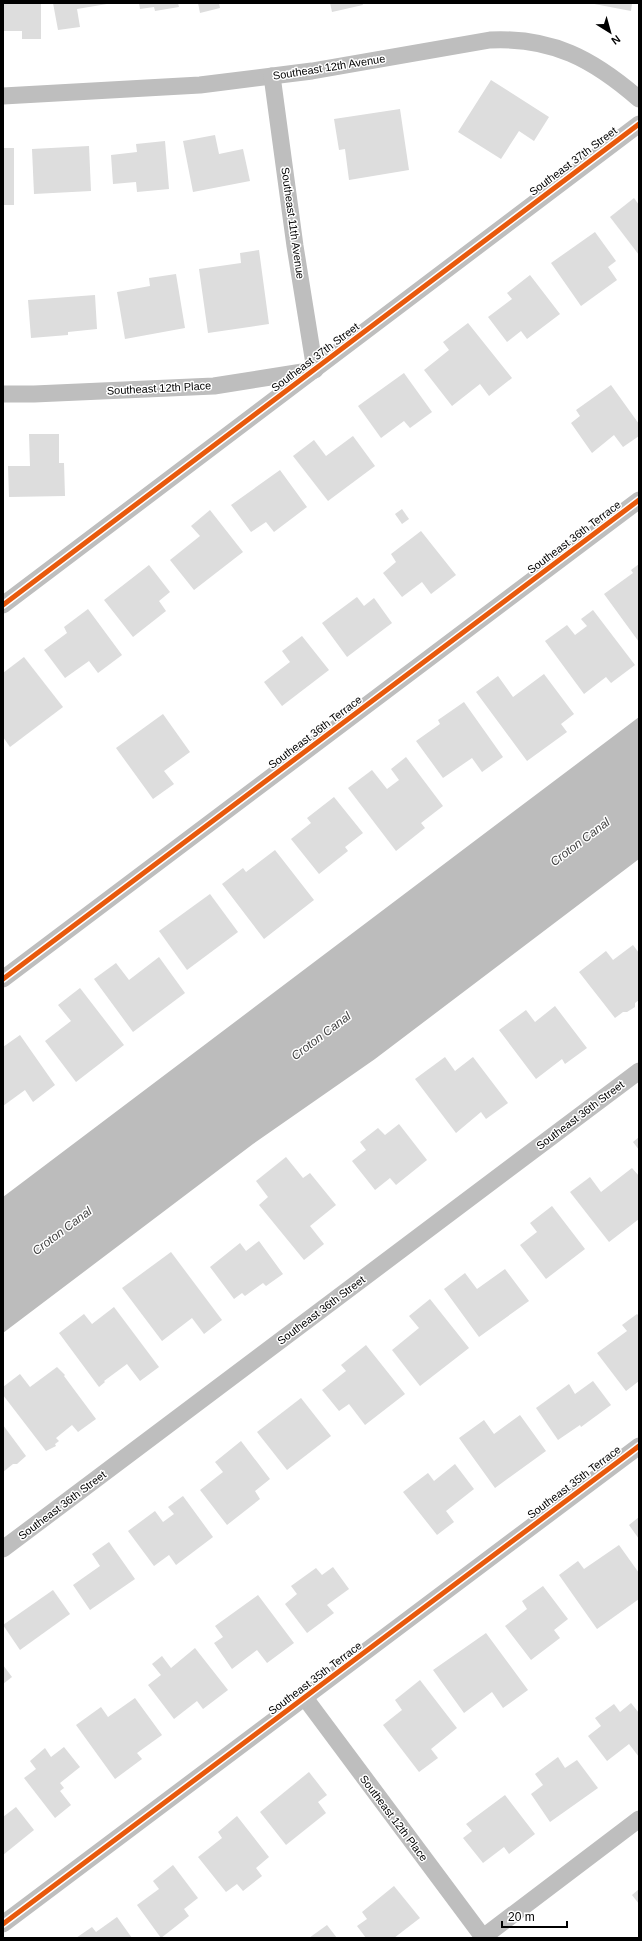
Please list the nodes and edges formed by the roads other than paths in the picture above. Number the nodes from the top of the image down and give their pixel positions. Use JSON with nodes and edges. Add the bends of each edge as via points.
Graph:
{"nodes":[{"id":1,"x":272,"y":76,"type":"junction"},
{"id":2,"x":3,"y":96,"type":"edge"},
{"id":3,"x":639,"y":99,"type":"edge"},
{"id":4,"x":639,"y":124,"type":"edge"},
{"id":5,"x":315,"y":370,"type":"junction"},
{"id":6,"x":3,"y":394,"type":"edge"},
{"id":7,"x":639,"y":500,"type":"edge"},
{"id":8,"x":3,"y":605,"type":"edge"},
{"id":9,"x":3,"y":979,"type":"edge"},
{"id":10,"x":639,"y":1071,"type":"edge"},
{"id":11,"x":639,"y":1446,"type":"edge"},
{"id":12,"x":3,"y":1549,"type":"edge"},
{"id":13,"x":305,"y":1698,"type":"junction"},
{"id":14,"x":639,"y":1819,"type":"edge"},
{"id":15,"x":3,"y":1924,"type":"edge"},
{"id":16,"x":483,"y":1937,"type":"edge"}],
"edges":[{"from":1,"to":2,"type":"street","name":"Southeast 12th Avenue","via":[[200,85]]},
{"from":1,"to":3,"type":"street","name":"Southeast 12th Avenue","via":[[508,39],[571,52],[610,74]]},
{"from":1,"to":5,"type":"street","name":"Southeast 11th Avenue"},
{"from":4,"to":5,"type":"street","name":"Southeast 37th Street"},
{"from":5,"to":6,"type":"street","name":"Southeast 12th Place","via":[[214,386]]},
{"from":5,"to":8,"type":"street","name":"Southeast 37th Street"},
{"from":7,"to":9,"type":"street","name":"Southeast 36th Terrace"},
{"from":10,"to":12,"type":"street","name":"Southeast 36th Street"},
{"from":11,"to":13,"type":"street","name":"Southeast 35th Terrace"},
{"from":13,"to":15,"type":"street","name":"Southeast 35th Terrace"},
{"from":13,"to":16,"type":"street","name":"Southeast 12th Place"},
{"from":14,"to":16,"type":"street"}]}
